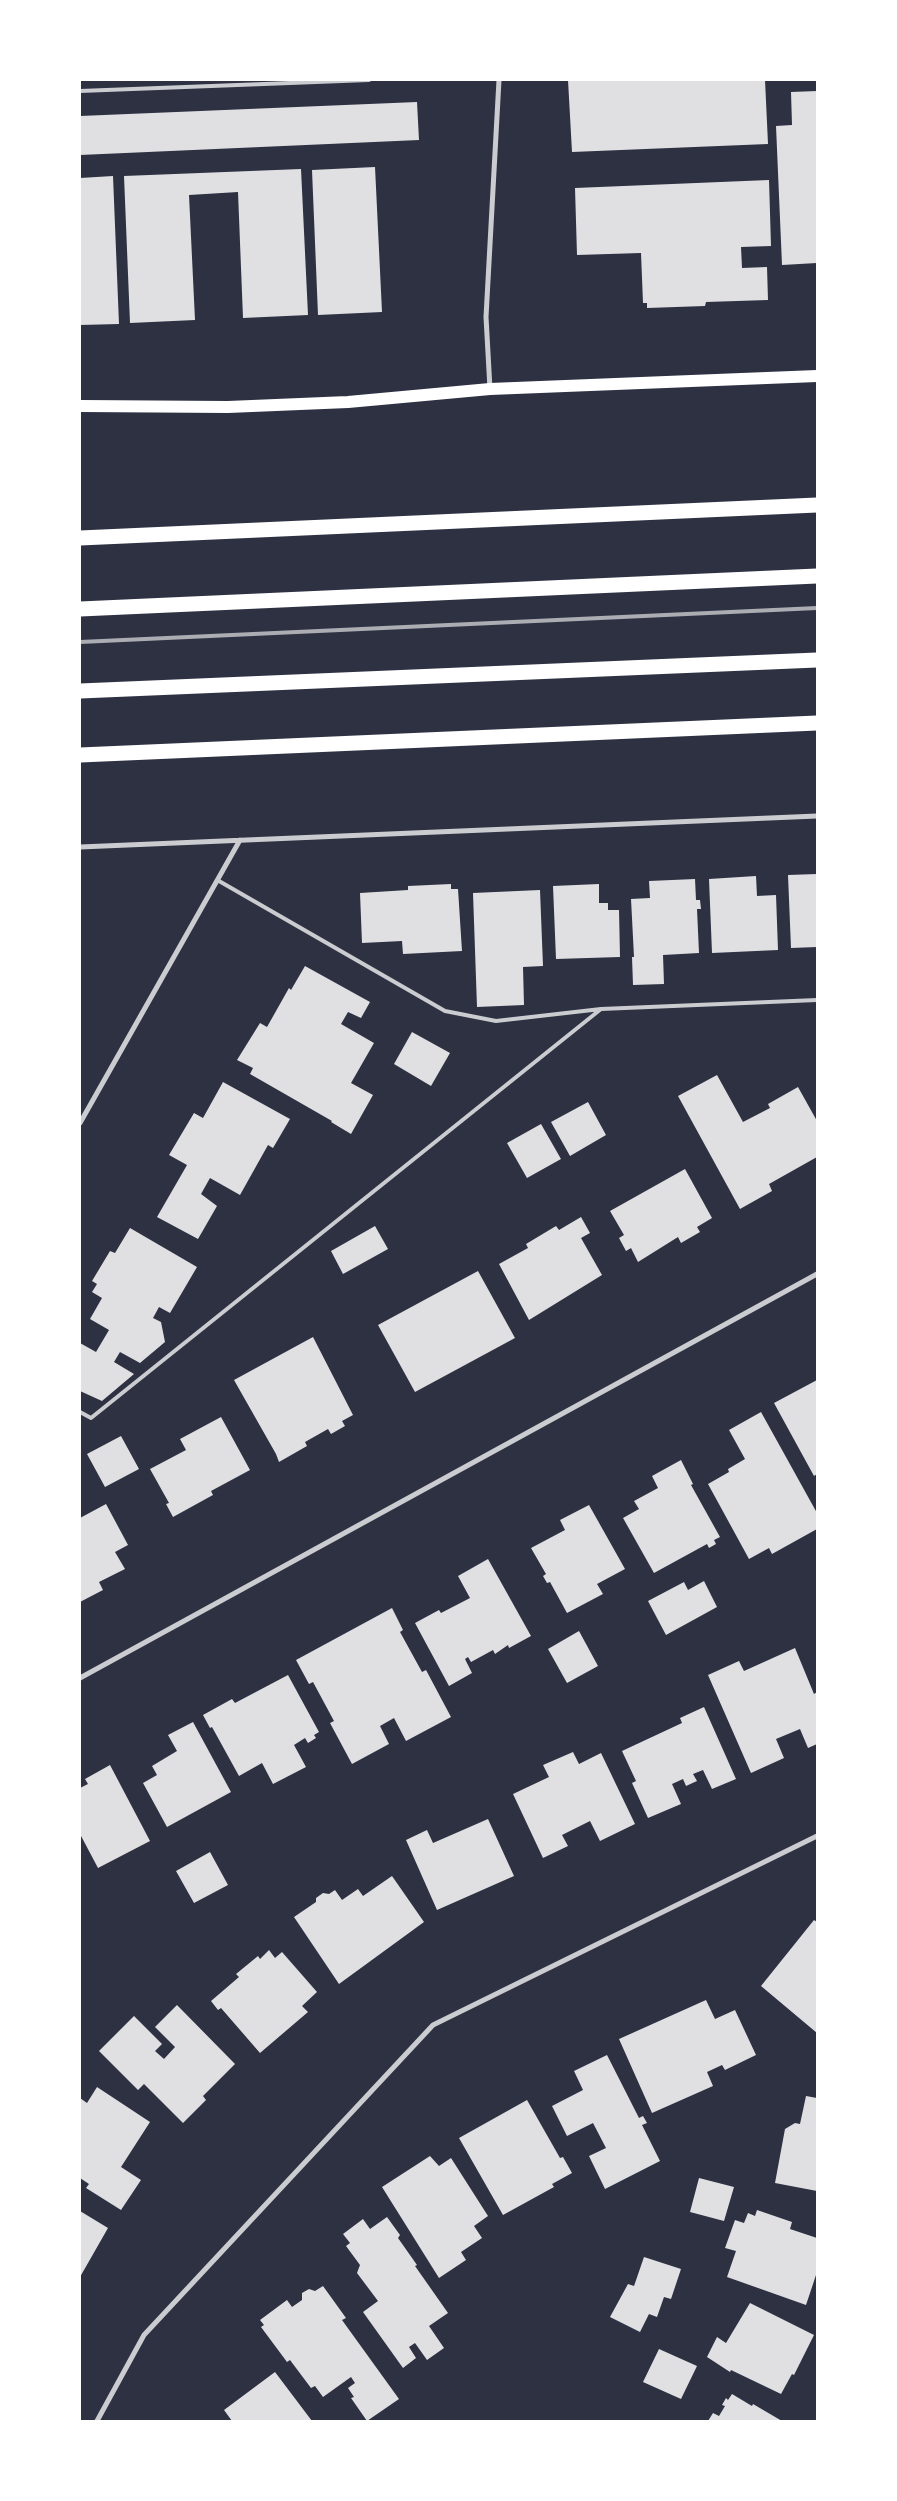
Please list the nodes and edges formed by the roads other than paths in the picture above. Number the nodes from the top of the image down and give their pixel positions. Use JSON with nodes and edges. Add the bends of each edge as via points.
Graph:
{"nodes":[{"id":1,"x":369,"y":80,"type":"edge"},
{"id":2,"x":499,"y":80,"type":"edge"},
{"id":3,"x":80,"y":91,"type":"edge"},
{"id":4,"x":817,"y":376,"type":"edge"},
{"id":5,"x":490,"y":389,"type":"junction"},
{"id":6,"x":80,"y":406,"type":"edge"},
{"id":7,"x":817,"y":505,"type":"edge"},
{"id":8,"x":80,"y":538,"type":"edge"},
{"id":9,"x":817,"y":576,"type":"edge"},
{"id":10,"x":80,"y":609,"type":"edge"},
{"id":11,"x":817,"y":660,"type":"edge"},
{"id":12,"x":80,"y":691,"type":"edge"},
{"id":13,"x":817,"y":724,"type":"edge"},
{"id":14,"x":80,"y":755,"type":"edge"},
{"id":15,"x":817,"y":816,"type":"edge"},
{"id":16,"x":240,"y":840,"type":"junction"},
{"id":17,"x":80,"y":847,"type":"edge"},
{"id":18,"x":219,"y":881,"type":"junction"},
{"id":19,"x":817,"y":1000,"type":"edge"},
{"id":20,"x":600,"y":1009,"type":"junction"},
{"id":21,"x":80,"y":1123,"type":"edge"},
{"id":22,"x":817,"y":1274,"type":"edge"},
{"id":23,"x":80,"y":1412,"type":"edge"},
{"id":24,"x":80,"y":1678,"type":"edge"},
{"id":25,"x":817,"y":1836,"type":"edge"},
{"id":26,"x":97,"y":2421,"type":"edge"}],
"edges":[{"from":1,"to":3,"type":"lane"},
{"from":2,"to":5,"type":"street","via":[[486,317]]},
{"from":4,"to":5,"type":"main road"},
{"from":5,"to":6,"type":"main road","via":[[348,402],[228,407]]},
{"from":7,"to":8,"type":"highway"},
{"from":9,"to":10,"type":"highway"},
{"from":11,"to":12,"type":"highway"},
{"from":13,"to":14,"type":"highway"},
{"from":15,"to":16,"type":"street"},
{"from":16,"to":17,"type":"street"},
{"from":16,"to":18,"type":"street"},
{"from":18,"to":20,"type":"lane","via":[[445,1011],[496,1021]]},
{"from":18,"to":21,"type":"street"},
{"from":19,"to":20,"type":"lane"},
{"from":20,"to":23,"type":"lane","via":[[91,1418]]},
{"from":22,"to":24,"type":"street"},
{"from":25,"to":26,"type":"street","via":[[433,2025],[144,2335]]}]}
